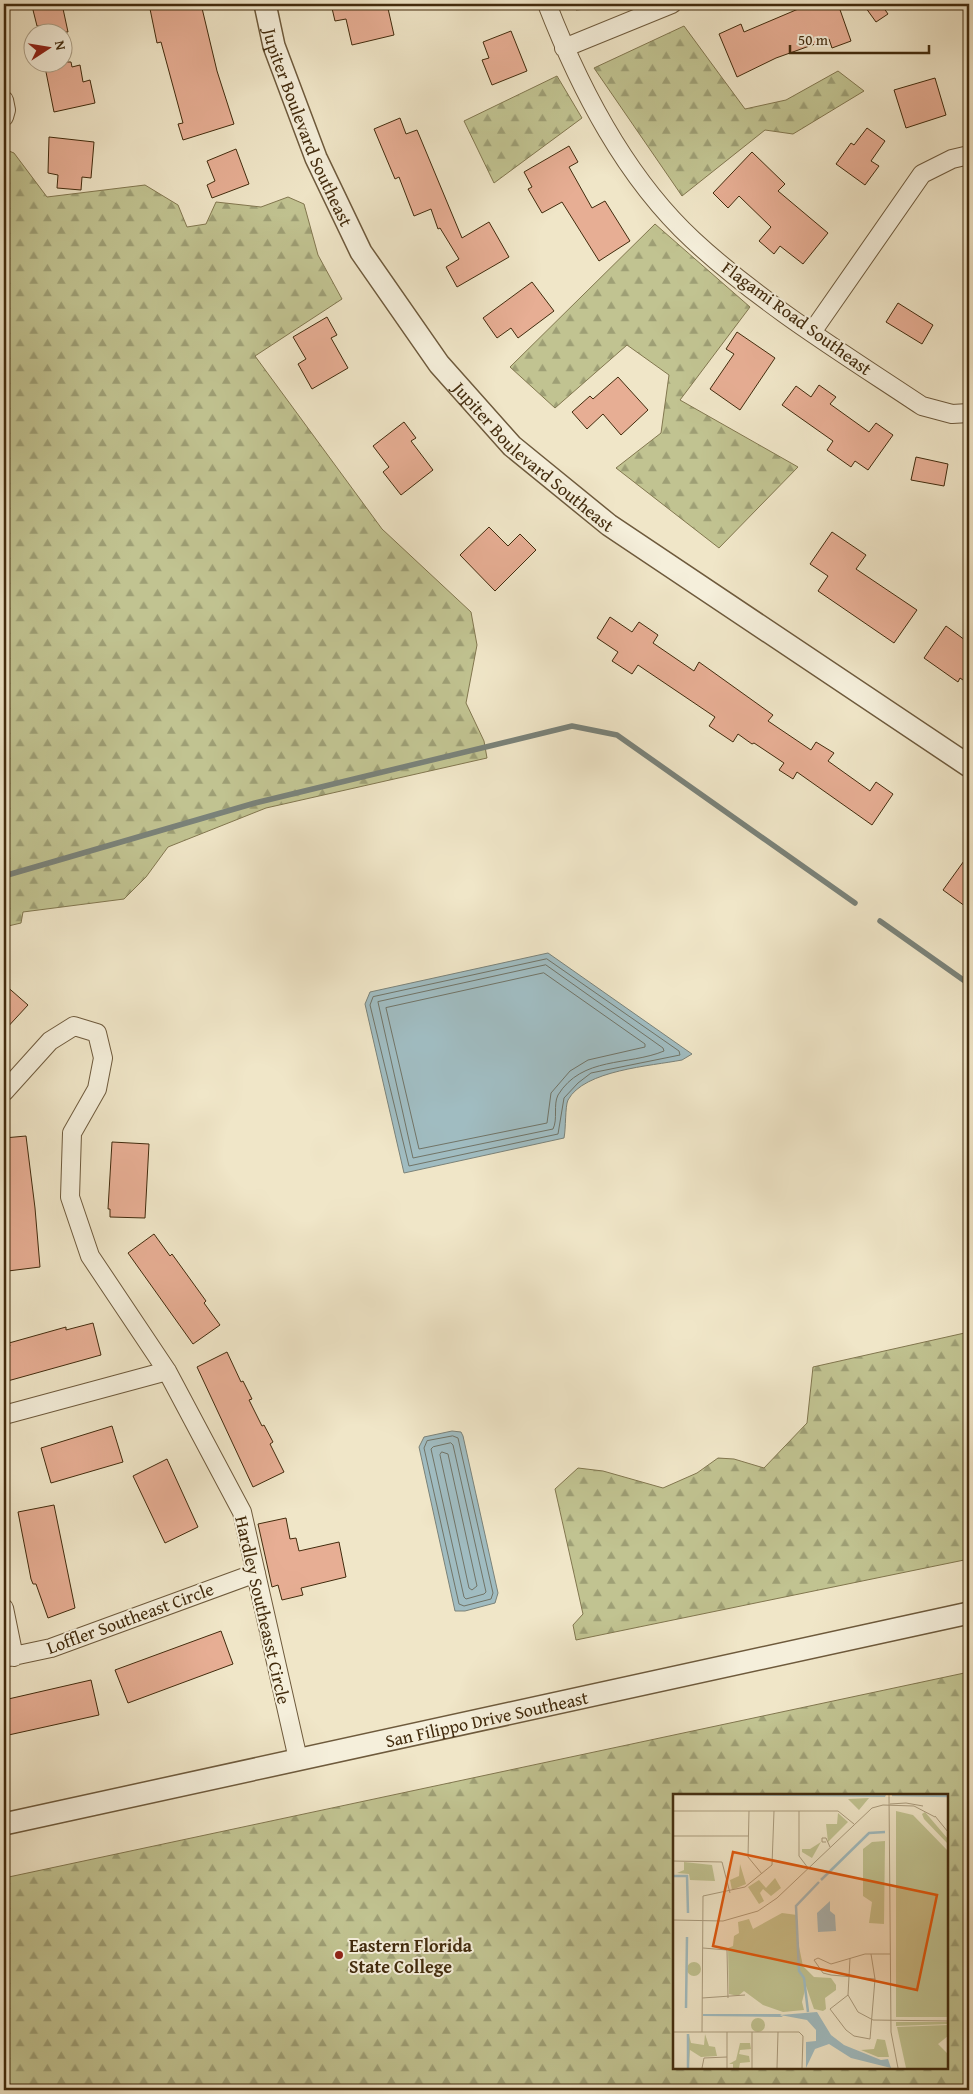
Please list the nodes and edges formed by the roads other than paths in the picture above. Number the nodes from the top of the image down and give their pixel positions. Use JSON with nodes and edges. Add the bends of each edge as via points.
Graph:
{"nodes":[{"id":1,"x":265,"y":4,"type":"edge"},
{"id":2,"x":547,"y":4,"type":"edge"},
{"id":3,"x":672,"y":4,"type":"edge"},
{"id":4,"x":564,"y":48,"type":"junction"},
{"id":5,"x":4,"y":100,"type":"edge"},
{"id":6,"x":4,"y":116,"type":"edge"},
{"id":7,"x":969,"y":155,"type":"edge"},
{"id":8,"x":812,"y":332,"type":"junction"},
{"id":9,"x":969,"y":413,"type":"edge"},
{"id":10,"x":969,"y":766,"type":"edge"},
{"id":11,"x":4,"y":1092,"type":"edge"},
{"id":12,"x":167,"y":1372,"type":"junction"},
{"id":13,"x":4,"y":1415,"type":"edge"},
{"id":14,"x":256,"y":1573,"type":"junction"},
{"id":15,"x":4,"y":1608,"type":"edge"},
{"id":16,"x":969,"y":1613,"type":"edge"},
{"id":17,"x":9,"y":1658,"type":"edge"},
{"id":18,"x":298,"y":1759,"type":"junction"},
{"id":19,"x":4,"y":1824,"type":"edge"}],
"edges":[{"from":1,"to":10,"type":"street","name":"Jupiter Boulevard Southeast","via":[[274,46],[316,158],[361,252],[439,364],[512,446],[609,525]]},
{"from":2,"to":4,"type":"street","name":"Flagami Road Southeast"},
{"from":3,"to":4,"type":"street"},
{"from":4,"to":8,"type":"street","name":"Flagami Road Southeast","via":[[600,120],[647,189],[692,239],[756,293]]},
{"from":5,"to":6,"type":"street"},
{"from":7,"to":8,"type":"street","via":[[952,159],[922,174]]},
{"from":8,"to":9,"type":"street","name":"Flagami Road Southeast","via":[[922,406],[952,414]]},
{"from":11,"to":12,"type":"street","name":"Hardley Southeasst Circle","via":[[50,1041],[74,1026],[97,1033],[103,1058],[97,1089],[72,1133],[70,1197],[90,1256]]},
{"from":12,"to":13,"type":"street"},
{"from":12,"to":14,"type":"street","name":"Hardley Southeasst Circle","via":[[242,1512]]},
{"from":14,"to":17,"type":"street","name":"Loffler Southeast Circle","via":[[51,1648]]},
{"from":14,"to":18,"type":"street","name":"Hardley Southeasst Circle"},
{"from":15,"to":17,"type":"street"},
{"from":16,"to":18,"type":"street","name":"San Filippo Drive Southeast"},
{"from":18,"to":19,"type":"street","name":"San Filippo Drive Southeast"}]}
